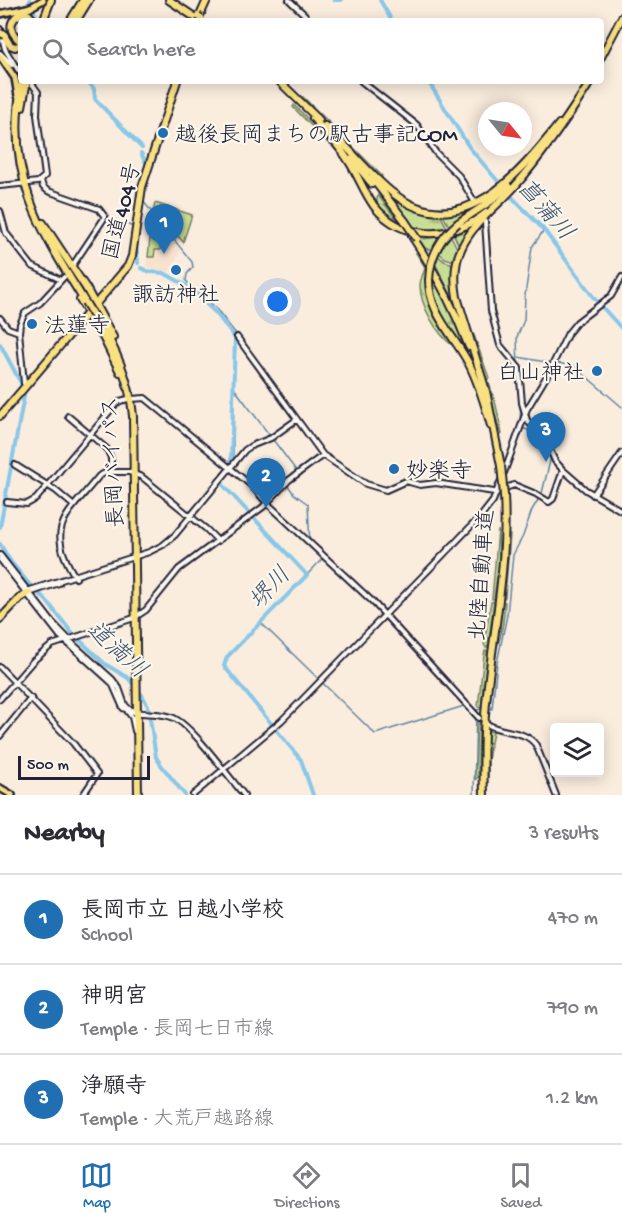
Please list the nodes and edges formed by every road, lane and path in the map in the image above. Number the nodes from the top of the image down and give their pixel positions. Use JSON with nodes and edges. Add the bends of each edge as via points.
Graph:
{"nodes":[{"id":1,"x":44,"y":0,"type":"edge"},
{"id":2,"x":51,"y":0,"type":"edge"},
{"id":3,"x":169,"y":0,"type":"edge"},
{"id":4,"x":176,"y":0,"type":"edge"},
{"id":5,"x":207,"y":0,"type":"edge"},
{"id":6,"x":289,"y":0,"type":"edge"},
{"id":7,"x":85,"y":1,"type":"edge"},
{"id":8,"x":31,"y":7,"type":"junction"},
{"id":9,"x":0,"y":14,"type":"edge"},
{"id":10,"x":622,"y":17,"type":"edge"},
{"id":11,"x":31,"y":18,"type":"edge"},
{"id":12,"x":44,"y":18,"type":"edge"},
{"id":13,"x":75,"y":18,"type":"edge"},
{"id":14,"x":198,"y":18,"type":"edge"},
{"id":15,"x":199,"y":18,"type":"edge"},
{"id":16,"x":200,"y":18,"type":"edge"},
{"id":17,"x":306,"y":18,"type":"edge"},
{"id":18,"x":622,"y":23,"type":"edge"},
{"id":19,"x":2,"y":32,"type":"edge"},
{"id":20,"x":18,"y":35,"type":"edge"},
{"id":21,"x":18,"y":38,"type":"edge"},
{"id":22,"x":18,"y":40,"type":"edge"},
{"id":23,"x":606,"y":51,"type":"junction"},
{"id":24,"x":604,"y":53,"type":"edge"},
{"id":25,"x":0,"y":55,"type":"edge"},
{"id":26,"x":604,"y":56,"type":"edge"},
{"id":27,"x":18,"y":70,"type":"edge"},
{"id":28,"x":18,"y":70,"type":"edge"},
{"id":29,"x":25,"y":84,"type":"edge"},
{"id":30,"x":26,"y":84,"type":"edge"},
{"id":31,"x":31,"y":84,"type":"edge"},
{"id":32,"x":176,"y":84,"type":"edge"},
{"id":33,"x":280,"y":84,"type":"edge"},
{"id":34,"x":365,"y":84,"type":"edge"},
{"id":35,"x":587,"y":84,"type":"edge"},
{"id":36,"x":298,"y":101,"type":"junction"},
{"id":37,"x":568,"y":113,"type":"junction"},
{"id":38,"x":334,"y":137,"type":"junction"},
{"id":39,"x":18,"y":142,"type":"junction"},
{"id":40,"x":41,"y":181,"type":"junction"},
{"id":41,"x":26,"y":183,"type":"junction"},
{"id":42,"x":0,"y":186,"type":"edge"},
{"id":43,"x":511,"y":186,"type":"junction"},
{"id":44,"x":502,"y":194,"type":"junction"},
{"id":45,"x":474,"y":201,"type":"dead end"},
{"id":46,"x":0,"y":211,"type":"edge"},
{"id":47,"x":484,"y":222,"type":"dead end"},
{"id":48,"x":421,"y":248,"type":"junction"},
{"id":49,"x":57,"y":252,"type":"junction"},
{"id":50,"x":73,"y":265,"type":"dead end"},
{"id":51,"x":622,"y":277,"type":"edge"},
{"id":52,"x":96,"y":305,"type":"junction"},
{"id":53,"x":86,"y":306,"type":"junction"},
{"id":54,"x":0,"y":318,"type":"edge"},
{"id":55,"x":96,"y":318,"type":"junction"},
{"id":56,"x":19,"y":332,"type":"junction"},
{"id":57,"x":237,"y":337,"type":"dead end"},
{"id":58,"x":477,"y":361,"type":"junction"},
{"id":59,"x":123,"y":378,"type":"junction"},
{"id":60,"x":24,"y":387,"type":"junction"},
{"id":61,"x":128,"y":387,"type":"junction"},
{"id":62,"x":130,"y":399,"type":"junction"},
{"id":63,"x":525,"y":413,"type":"junction"},
{"id":64,"x":0,"y":416,"type":"edge"},
{"id":65,"x":68,"y":416,"type":"dead end"},
{"id":66,"x":296,"y":420,"type":"junction"},
{"id":67,"x":90,"y":435,"type":"junction"},
{"id":68,"x":495,"y":446,"type":"junction"},
{"id":69,"x":622,"y":453,"type":"edge"},
{"id":70,"x":323,"y":455,"type":"junction"},
{"id":71,"x":15,"y":465,"type":"dead end"},
{"id":72,"x":500,"y":467,"type":"junction"},
{"id":73,"x":230,"y":468,"type":"junction"},
{"id":74,"x":563,"y":470,"type":"junction"},
{"id":75,"x":111,"y":471,"type":"junction"},
{"id":76,"x":133,"y":473,"type":"junction"},
{"id":77,"x":48,"y":485,"type":"junction"},
{"id":78,"x":500,"y":494,"type":"junction"},
{"id":79,"x":593,"y":495,"type":"junction"},
{"id":80,"x":7,"y":502,"type":"dead end"},
{"id":81,"x":267,"y":503,"type":"junction"},
{"id":82,"x":74,"y":506,"type":"junction"},
{"id":83,"x":622,"y":511,"type":"edge"},
{"id":84,"x":190,"y":517,"type":"junction"},
{"id":85,"x":218,"y":541,"type":"junction"},
{"id":86,"x":0,"y":557,"type":"edge"},
{"id":87,"x":133,"y":557,"type":"junction"},
{"id":88,"x":76,"y":577,"type":"junction"},
{"id":89,"x":29,"y":592,"type":"junction"},
{"id":90,"x":385,"y":615,"type":"junction"},
{"id":91,"x":136,"y":617,"type":"junction"},
{"id":92,"x":0,"y":618,"type":"edge"},
{"id":93,"x":67,"y":638,"type":"junction"},
{"id":94,"x":94,"y":664,"type":"junction"},
{"id":95,"x":0,"y":668,"type":"edge"},
{"id":96,"x":99,"y":671,"type":"junction"},
{"id":97,"x":15,"y":682,"type":"junction"},
{"id":98,"x":31,"y":698,"type":"junction"},
{"id":99,"x":0,"y":699,"type":"edge"},
{"id":100,"x":123,"y":708,"type":"junction"},
{"id":101,"x":136,"y":712,"type":"junction"},
{"id":102,"x":479,"y":718,"type":"dead end"},
{"id":103,"x":487,"y":724,"type":"dead end"},
{"id":104,"x":135,"y":731,"type":"junction"},
{"id":105,"x":0,"y":735,"type":"edge"},
{"id":106,"x":223,"y":770,"type":"junction"},
{"id":107,"x":0,"y":788,"type":"edge"},
{"id":108,"x":12,"y":795,"type":"edge"},
{"id":109,"x":83,"y":795,"type":"edge"},
{"id":110,"x":136,"y":795,"type":"edge"},
{"id":111,"x":192,"y":795,"type":"edge"},
{"id":112,"x":244,"y":795,"type":"edge"},
{"id":113,"x":482,"y":795,"type":"edge"},
{"id":114,"x":556,"y":795,"type":"edge"}],
"edges":[{"from":1,"to":8,"type":"main road"},
{"from":2,"to":12,"type":"highway"},
{"from":3,"to":14,"type":"highway"},
{"from":4,"to":15,"type":"highway"},
{"from":5,"to":16,"type":"highway"},
{"from":6,"to":17,"type":"street"},
{"from":7,"to":13,"type":"highway"},
{"from":8,"to":9,"type":"main road"},
{"from":8,"to":21,"type":"highway","via":[[19,12],[12,22]]},
{"from":10,"to":23,"type":"highway"},
{"from":11,"to":20,"type":"highway","via":[[27,14],[16,17],[13,26]]},
{"from":18,"to":23,"type":"highway"},
{"from":19,"to":22,"type":"highway"},
{"from":19,"to":27,"type":"street","via":[[7,53]]},
{"from":23,"to":24,"type":"highway"},
{"from":23,"to":26,"type":"highway"},
{"from":25,"to":28,"type":"street"},
{"from":25,"to":39,"type":"main road","via":[[17,84]]},
{"from":29,"to":39,"type":"highway","via":[[19,103]]},
{"from":30,"to":41,"type":"highway","via":[[21,146]]},
{"from":31,"to":40,"type":"street","via":[[38,94],[38,126],[46,174]]},
{"from":32,"to":52,"type":"highway","name":"国道404号","via":[[142,187],[129,264]]},
{"from":33,"to":36,"type":"highway"},
{"from":34,"to":45,"type":"street","via":[[417,125]]},
{"from":35,"to":37,"type":"highway"},
{"from":36,"to":38,"type":"highway"},
{"from":36,"to":38,"type":"highway"},
{"from":37,"to":43,"type":"highway"},
{"from":37,"to":43,"type":"highway","via":[[534,162]]},
{"from":38,"to":44,"type":"highway","via":[[387,188],[419,207],[457,209]]},
{"from":38,"to":44,"type":"highway","via":[[373,204],[405,229],[432,234],[458,230],[483,215]]},
{"from":38,"to":48,"type":"highway","bridge":true},
{"from":39,"to":41,"type":"highway"},
{"from":40,"to":41,"type":"street"},
{"from":40,"to":50,"type":"street","via":[[48,191],[99,209],[105,217]]},
{"from":41,"to":42,"type":"street"},
{"from":41,"to":49,"type":"highway","via":[[40,222]]},
{"from":43,"to":44,"type":"highway"},
{"from":44,"to":58,"type":"highway","name":"北陸自動車道","via":[[468,236],[455,269],[457,297]]},
{"from":44,"to":68,"type":"highway","name":"北陸自動車道","bridge":true,"via":[[445,235],[437,248],[429,280],[437,315],[479,385]]},
{"from":46,"to":56,"type":"street","via":[[6,233],[32,266],[63,278],[25,313]]},
{"from":47,"to":63,"type":"street","via":[[491,311],[500,345],[518,367]]},
{"from":48,"to":58,"type":"highway","name":"北陸自動車道","via":[[455,305]]},
{"from":48,"to":68,"type":"highway","name":"北陸自動車道","via":[[468,344]]},
{"from":49,"to":52,"type":"highway"},
{"from":49,"to":53,"type":"highway","name":"長岡バイパス"},
{"from":51,"to":63,"type":"street","via":[[610,296],[568,333]]},
{"from":52,"to":53,"type":"highway","name":"国道404号"},
{"from":52,"to":61,"type":"highway","via":[[124,365]]},
{"from":53,"to":55,"type":"highway","name":"長岡バイパス","bridge":true},
{"from":53,"to":59,"type":"highway"},
{"from":53,"to":60,"type":"highway","name":"国道404号","via":[[86,314],[75,329]]},
{"from":54,"to":56,"type":"street","via":[[8,328]]},
{"from":55,"to":59,"type":"highway","name":"長岡バイパス"},
{"from":55,"to":61,"type":"highway","name":"長岡バイパス","via":[[116,353]]},
{"from":56,"to":60,"type":"street"},
{"from":57,"to":66,"type":"street"},
{"from":58,"to":72,"type":"highway","name":"北陸自動車道","via":[[492,415]]},
{"from":59,"to":62,"type":"highway","name":"長岡バイパス"},
{"from":60,"to":64,"type":"highway"},
{"from":61,"to":62,"type":"highway","name":"長岡バイパス"},
{"from":62,"to":67,"type":"street","via":[[116,403]]},
{"from":62,"to":73,"type":"street","via":[[145,398]]},
{"from":62,"to":76,"type":"highway","name":"長岡バイパス"},
{"from":63,"to":74,"type":"street"},
{"from":63,"to":78,"type":"street"},
{"from":65,"to":67,"type":"street"},
{"from":66,"to":70,"type":"street"},
{"from":66,"to":73,"type":"street","via":[[250,446]]},
{"from":67,"to":75,"type":"street","via":[[109,452]]},
{"from":67,"to":77,"type":"street"},
{"from":68,"to":72,"type":"highway","name":"北陸自動車道"},
{"from":69,"to":79,"type":"street"},
{"from":70,"to":78,"type":"street","via":[[366,484],[382,490],[407,481]]},
{"from":70,"to":81,"type":"street","via":[[289,480]]},
{"from":71,"to":77,"type":"street"},
{"from":72,"to":78,"type":"highway","name":"北陸自動車道","bridge":true},
{"from":73,"to":81,"type":"street"},
{"from":73,"to":84,"type":"street"},
{"from":74,"to":78,"type":"street","via":[[549,502],[516,486]]},
{"from":74,"to":79,"type":"street"},
{"from":75,"to":76,"type":"street"},
{"from":75,"to":82,"type":"street","via":[[99,476]]},
{"from":76,"to":84,"type":"street"},
{"from":76,"to":87,"type":"highway","name":"長岡バイパス"},
{"from":77,"to":80,"type":"street","via":[[31,503]]},
{"from":77,"to":82,"type":"street"},
{"from":78,"to":90,"type":"street"},
{"from":78,"to":113,"type":"highway","name":"北陸自動車道","via":[[500,562],[480,747]]},
{"from":79,"to":83,"type":"street"},
{"from":81,"to":85,"type":"street"},
{"from":81,"to":90,"type":"street"},
{"from":82,"to":88,"type":"street","via":[[62,522],[59,535],[66,561]]},
{"from":84,"to":85,"type":"street"},
{"from":84,"to":87,"type":"street","via":[[167,543]]},
{"from":85,"to":91,"type":"street","via":[[175,573]]},
{"from":86,"to":89,"type":"street"},
{"from":87,"to":88,"type":"street"},
{"from":87,"to":91,"type":"highway","name":"長岡バイパス"},
{"from":88,"to":89,"type":"street"},
{"from":89,"to":92,"type":"highway","via":[[16,598]]},
{"from":89,"to":93,"type":"street"},
{"from":90,"to":102,"type":"street"},
{"from":90,"to":106,"type":"street","via":[[281,721]]},
{"from":91,"to":93,"type":"street"},
{"from":91,"to":101,"type":"highway","name":"長岡バイパス"},
{"from":93,"to":94,"type":"street"},
{"from":93,"to":96,"type":"street"},
{"from":93,"to":97,"type":"street","via":[[36,658]]},
{"from":94,"to":96,"type":"street"},
{"from":94,"to":101,"type":"street","via":[[114,681],[127,707]]},
{"from":95,"to":97,"type":"street"},
{"from":96,"to":100,"type":"street","via":[[114,686]]},
{"from":97,"to":98,"type":"street"},
{"from":97,"to":99,"type":"street"},
{"from":98,"to":105,"type":"street"},
{"from":98,"to":109,"type":"street","via":[[97,774]]},
{"from":100,"to":101,"type":"street"},
{"from":100,"to":104,"type":"street","via":[[132,717]]},
{"from":101,"to":104,"type":"highway","name":"長岡バイパス"},
{"from":101,"to":106,"type":"street","via":[[172,717],[185,726]]},
{"from":101,"to":110,"type":"highway","name":"長岡バイパス"},
{"from":103,"to":114,"type":"street","via":[[531,738]]},
{"from":104,"to":110,"type":"highway","name":"長岡バイパス"},
{"from":106,"to":111,"type":"street"},
{"from":106,"to":112,"type":"street"},
{"from":107,"to":108,"type":"main road"}]}
